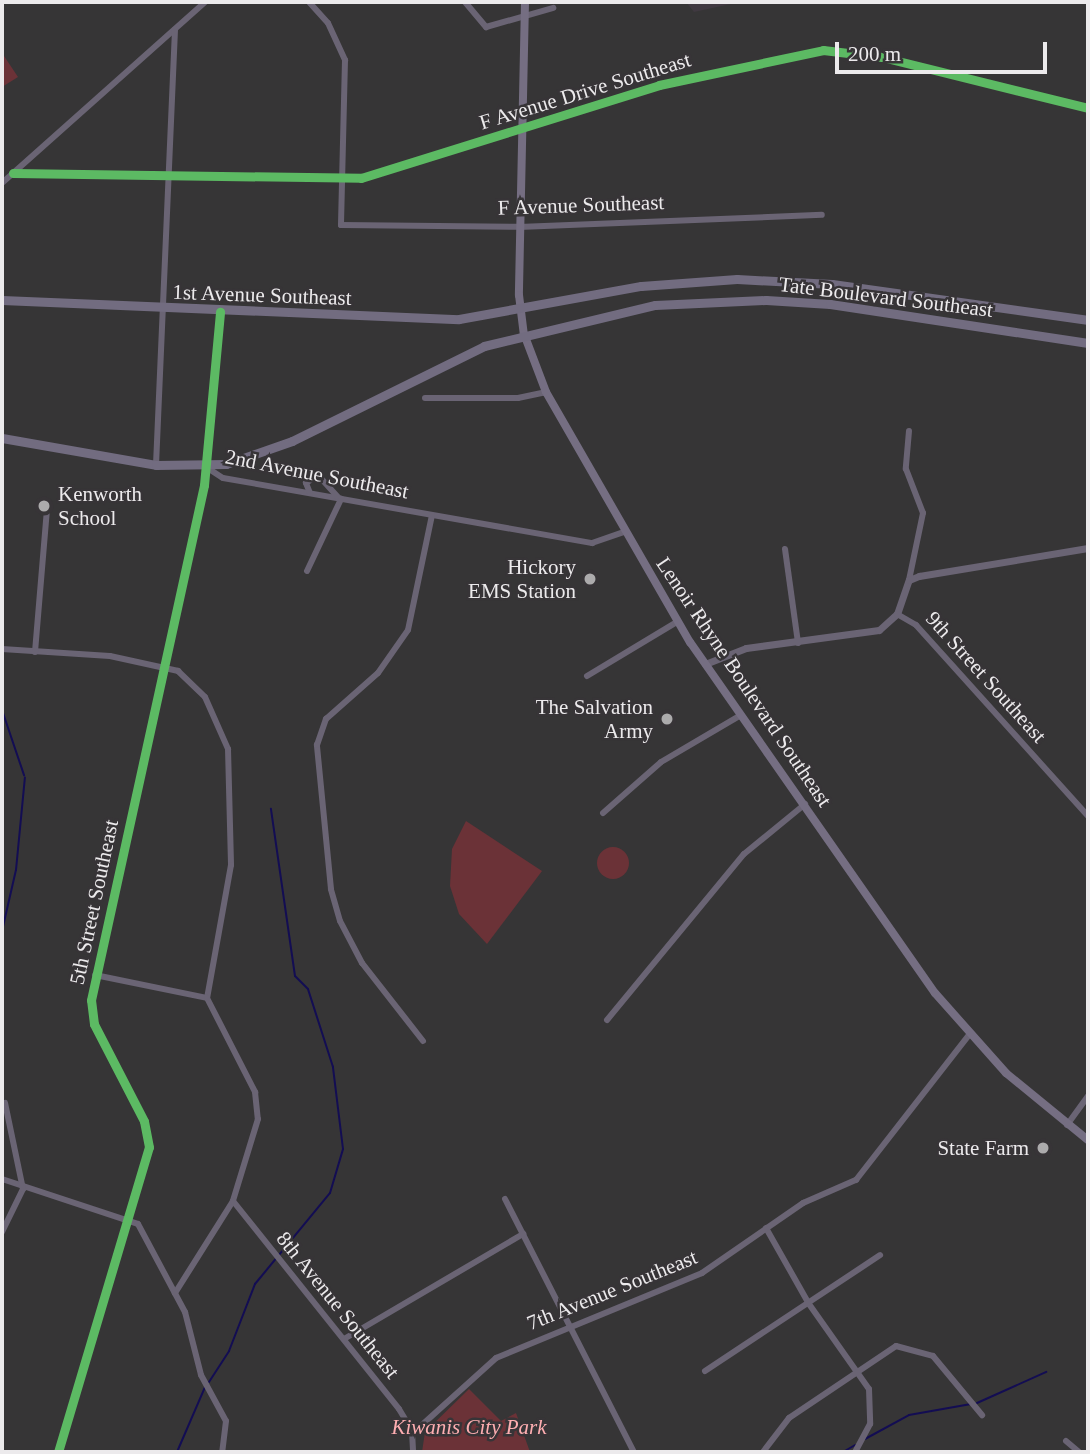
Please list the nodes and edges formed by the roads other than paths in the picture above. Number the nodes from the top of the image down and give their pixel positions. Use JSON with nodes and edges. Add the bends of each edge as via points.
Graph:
{"nodes":[{"id":1,"x":205,"y":2,"type":"edge"},
{"id":2,"x":309,"y":2,"type":"edge"},
{"id":3,"x":465,"y":2,"type":"edge"},
{"id":4,"x":525,"y":2,"type":"edge"},
{"id":5,"x":554,"y":8,"type":"dead end"},
{"id":6,"x":524,"y":16,"type":"junction"},
{"id":7,"x":175,"y":29,"type":"junction"},
{"id":8,"x":1088,"y":108,"type":"edge"},
{"id":9,"x":520,"y":128,"type":"junction"},
{"id":10,"x":13,"y":173,"type":"junction"},
{"id":11,"x":171,"y":178,"type":"junction"},
{"id":12,"x":341,"y":180,"type":"junction"},
{"id":13,"x":2,"y":183,"type":"edge"},
{"id":14,"x":822,"y":215,"type":"dead end"},
{"id":15,"x":519,"y":227,"type":"junction"},
{"id":16,"x":2,"y":300,"type":"edge"},
{"id":17,"x":166,"y":309,"type":"junction"},
{"id":18,"x":520,"y":311,"type":"junction"},
{"id":19,"x":220,"y":312,"type":"junction"},
{"id":20,"x":1088,"y":320,"type":"edge"},
{"id":21,"x":524,"y":334,"type":"junction"},
{"id":22,"x":1088,"y":343,"type":"edge"},
{"id":23,"x":546,"y":392,"type":"junction"},
{"id":24,"x":425,"y":398,"type":"dead end"},
{"id":25,"x":909,"y":431,"type":"dead end"},
{"id":26,"x":2,"y":438,"type":"edge"},
{"id":27,"x":156,"y":465,"type":"junction"},
{"id":28,"x":206,"y":467,"type":"junction"},
{"id":29,"x":310,"y":493,"type":"junction"},
{"id":30,"x":341,"y":499,"type":"junction"},
{"id":31,"x":47,"y":509,"type":"dead end"},
{"id":32,"x":432,"y":514,"type":"junction"},
{"id":33,"x":624,"y":532,"type":"junction"},
{"id":34,"x":1088,"y":548,"type":"edge"},
{"id":35,"x":785,"y":549,"type":"dead end"},
{"id":36,"x":307,"y":571,"type":"dead end"},
{"id":37,"x":909,"y":580,"type":"junction"},
{"id":38,"x":897,"y":614,"type":"junction"},
{"id":39,"x":677,"y":622,"type":"junction"},
{"id":40,"x":798,"y":643,"type":"junction"},
{"id":41,"x":2,"y":649,"type":"edge"},
{"id":42,"x":35,"y":652,"type":"junction"},
{"id":43,"x":705,"y":664,"type":"junction"},
{"id":44,"x":164,"y":668,"type":"junction"},
{"id":45,"x":587,"y":676,"type":"dead end"},
{"id":46,"x":741,"y":715,"type":"junction"},
{"id":47,"x":805,"y":804,"type":"junction"},
{"id":48,"x":603,"y":813,"type":"dead end"},
{"id":49,"x":1088,"y":816,"type":"edge"},
{"id":50,"x":95,"y":975,"type":"junction"},
{"id":51,"x":207,"y":998,"type":"junction"},
{"id":52,"x":607,"y":1020,"type":"dead end"},
{"id":53,"x":969,"y":1034,"type":"junction"},
{"id":54,"x":423,"y":1041,"type":"dead end"},
{"id":55,"x":1088,"y":1096,"type":"edge"},
{"id":56,"x":5,"y":1104,"type":"dead end"},
{"id":57,"x":1067,"y":1125,"type":"junction"},
{"id":58,"x":1088,"y":1140,"type":"edge"},
{"id":59,"x":2,"y":1179,"type":"edge"},
{"id":60,"x":23,"y":1189,"type":"junction"},
{"id":61,"x":505,"y":1199,"type":"dead end"},
{"id":62,"x":233,"y":1201,"type":"junction"},
{"id":63,"x":127,"y":1221,"type":"junction"},
{"id":64,"x":766,"y":1228,"type":"junction"},
{"id":65,"x":2,"y":1232,"type":"edge"},
{"id":66,"x":523,"y":1234,"type":"junction"},
{"id":67,"x":880,"y":1255,"type":"dead end"},
{"id":68,"x":175,"y":1293,"type":"junction"},
{"id":69,"x":809,"y":1304,"type":"junction"},
{"id":70,"x":570,"y":1328,"type":"junction"},
{"id":71,"x":344,"y":1339,"type":"junction"},
{"id":72,"x":705,"y":1371,"type":"dead end"},
{"id":73,"x":858,"y":1371,"type":"junction"},
{"id":74,"x":982,"y":1415,"type":"dead end"},
{"id":75,"x":412,"y":1433,"type":"junction"},
{"id":76,"x":1066,"y":1441,"type":"dead end"},
{"id":77,"x":58,"y":1452,"type":"edge"},
{"id":78,"x":222,"y":1452,"type":"edge"},
{"id":79,"x":413,"y":1452,"type":"edge"},
{"id":80,"x":634,"y":1452,"type":"edge"},
{"id":81,"x":763,"y":1452,"type":"edge"},
{"id":82,"x":855,"y":1452,"type":"edge"},
{"id":83,"x":1079,"y":1452,"type":"edge"}],
"edges":[{"from":1,"to":7,"type":"street"},
{"from":2,"to":12,"type":"street","via":[[332,30],[345,61]]},
{"from":3,"to":6,"type":"street","via":[[486,27]]},
{"from":4,"to":6,"type":"main road","name":"Lenoir Rhyne Boulevard Southeast"},
{"from":5,"to":6,"type":"street"},
{"from":6,"to":9,"type":"main road","name":"Lenoir Rhyne Boulevard Southeast"},
{"from":7,"to":10,"type":"street"},
{"from":7,"to":11,"type":"street"},
{"from":8,"to":9,"type":"street","name":"F Avenue Drive Southeast","via":[[881,57],[823,50],[659,85]]},
{"from":9,"to":12,"type":"street","name":"F Avenue Drive Southeast"},
{"from":9,"to":15,"type":"main road","name":"Lenoir Rhyne Boulevard Southeast"},
{"from":10,"to":11,"type":"street"},
{"from":10,"to":13,"type":"street"},
{"from":11,"to":12,"type":"street"},
{"from":11,"to":17,"type":"street"},
{"from":12,"to":15,"type":"street","name":"F Avenue Southeast","via":[[341,225]]},
{"from":14,"to":15,"type":"street","name":"F Avenue Southeast"},
{"from":15,"to":18,"type":"main road","name":"Lenoir Rhyne Boulevard Southeast"},
{"from":16,"to":17,"type":"main road","name":"1st Avenue Southeast"},
{"from":17,"to":19,"type":"main road","name":"1st Avenue Southeast"},
{"from":17,"to":27,"type":"street"},
{"from":18,"to":19,"type":"main road","name":"1st Avenue Southeast","via":[[450,319]]},
{"from":18,"to":20,"type":"main road","name":"Tate Boulevard Southeast","via":[[641,286],[737,279],[832,284]]},
{"from":18,"to":21,"type":"main road","name":"Lenoir Rhyne Boulevard Southeast"},
{"from":19,"to":28,"type":"street","name":"5th Street Southeast"},
{"from":21,"to":22,"type":"main road","name":"Tate Boulevard Southeast","via":[[655,305],[766,300]]},
{"from":21,"to":23,"type":"main road","name":"Lenoir Rhyne Boulevard Southeast"},
{"from":21,"to":28,"type":"main road","name":"Tate Boulevard Southeast","via":[[438,365],[276,448]]},
{"from":23,"to":24,"type":"street","via":[[518,398]]},
{"from":23,"to":33,"type":"main road","name":"Lenoir Rhyne Boulevard Southeast"},
{"from":25,"to":37,"type":"street","name":"9th Street Southeast","via":[[906,469],[923,513]]},
{"from":26,"to":27,"type":"main road","name":"2nd Avenue Southeast"},
{"from":27,"to":28,"type":"main road","name":"2nd Avenue Southeast"},
{"from":28,"to":29,"type":"street","name":"2nd Avenue Southeast","via":[[223,478]]},
{"from":28,"to":44,"type":"street","name":"5th Street Southeast"},
{"from":29,"to":30,"type":"street","name":"2nd Avenue Southeast"},
{"from":29,"to":30,"type":"street","via":[[306,483],[318,475]]},
{"from":30,"to":32,"type":"street","name":"2nd Avenue Southeast"},
{"from":30,"to":36,"type":"street"},
{"from":31,"to":42,"type":"street"},
{"from":32,"to":33,"type":"street","name":"2nd Avenue Southeast","via":[[592,543]]},
{"from":32,"to":54,"type":"street","via":[[408,630],[379,673],[326,719],[317,745],[331,889],[340,921],[362,963]]},
{"from":33,"to":39,"type":"main road","name":"Lenoir Rhyne Boulevard Southeast"},
{"from":34,"to":37,"type":"street"},
{"from":35,"to":40,"type":"street"},
{"from":37,"to":38,"type":"street","name":"9th Street Southeast"},
{"from":38,"to":40,"type":"street","via":[[863,634]]},
{"from":38,"to":49,"type":"street","name":"9th Street Southeast","via":[[916,625]]},
{"from":39,"to":43,"type":"main road","name":"Lenoir Rhyne Boulevard Southeast"},
{"from":39,"to":45,"type":"street"},
{"from":40,"to":43,"type":"street","via":[[746,648]]},
{"from":41,"to":42,"type":"street"},
{"from":42,"to":44,"type":"street","via":[[110,656]]},
{"from":43,"to":46,"type":"main road","name":"Lenoir Rhyne Boulevard Southeast"},
{"from":44,"to":50,"type":"street","name":"5th Street Southeast"},
{"from":44,"to":51,"type":"street","via":[[187,676],[205,697],[231,768],[231,865]]},
{"from":46,"to":47,"type":"main road","name":"Lenoir Rhyne Boulevard Southeast"},
{"from":46,"to":48,"type":"street","via":[[661,762]]},
{"from":47,"to":52,"type":"street","via":[[744,854]]},
{"from":47,"to":53,"type":"main road","name":"Lenoir Rhyne Boulevard Southeast"},
{"from":50,"to":51,"type":"street"},
{"from":50,"to":63,"type":"street","name":"5th Street Southeast","via":[[94,1024],[149,1137]]},
{"from":51,"to":62,"type":"street","via":[[259,1105],[253,1149]]},
{"from":53,"to":57,"type":"main road","name":"Lenoir Rhyne Boulevard Southeast"},
{"from":53,"to":64,"type":"street","name":"7th Avenue Southeast","via":[[863,1174]]},
{"from":55,"to":57,"type":"street"},
{"from":56,"to":60,"type":"street"},
{"from":57,"to":58,"type":"main road","name":"Lenoir Rhyne Boulevard Southeast"},
{"from":59,"to":60,"type":"street"},
{"from":60,"to":63,"type":"street"},
{"from":60,"to":65,"type":"street"},
{"from":61,"to":66,"type":"street"},
{"from":62,"to":68,"type":"street"},
{"from":62,"to":71,"type":"street","name":"8th Avenue Southeast"},
{"from":63,"to":68,"type":"street","via":[[138,1224]]},
{"from":63,"to":77,"type":"street","name":"5th Street Southeast"},
{"from":64,"to":69,"type":"street"},
{"from":64,"to":70,"type":"street","name":"7th Avenue Southeast","via":[[702,1273]]},
{"from":66,"to":70,"type":"street"},
{"from":66,"to":71,"type":"street"},
{"from":67,"to":69,"type":"street"},
{"from":68,"to":78,"type":"street","via":[[201,1375],[226,1429]]},
{"from":69,"to":72,"type":"street"},
{"from":69,"to":73,"type":"street"},
{"from":70,"to":75,"type":"street","name":"7th Avenue Southeast","via":[[489,1362]]},
{"from":70,"to":80,"type":"street"},
{"from":71,"to":75,"type":"street","name":"8th Avenue Southeast"},
{"from":73,"to":74,"type":"street","via":[[888,1348],[922,1350],[945,1366]]},
{"from":73,"to":81,"type":"street","via":[[789,1418]]},
{"from":73,"to":82,"type":"street","via":[[873,1407]]},
{"from":75,"to":79,"type":"street"},
{"from":76,"to":83,"type":"street"}]}
